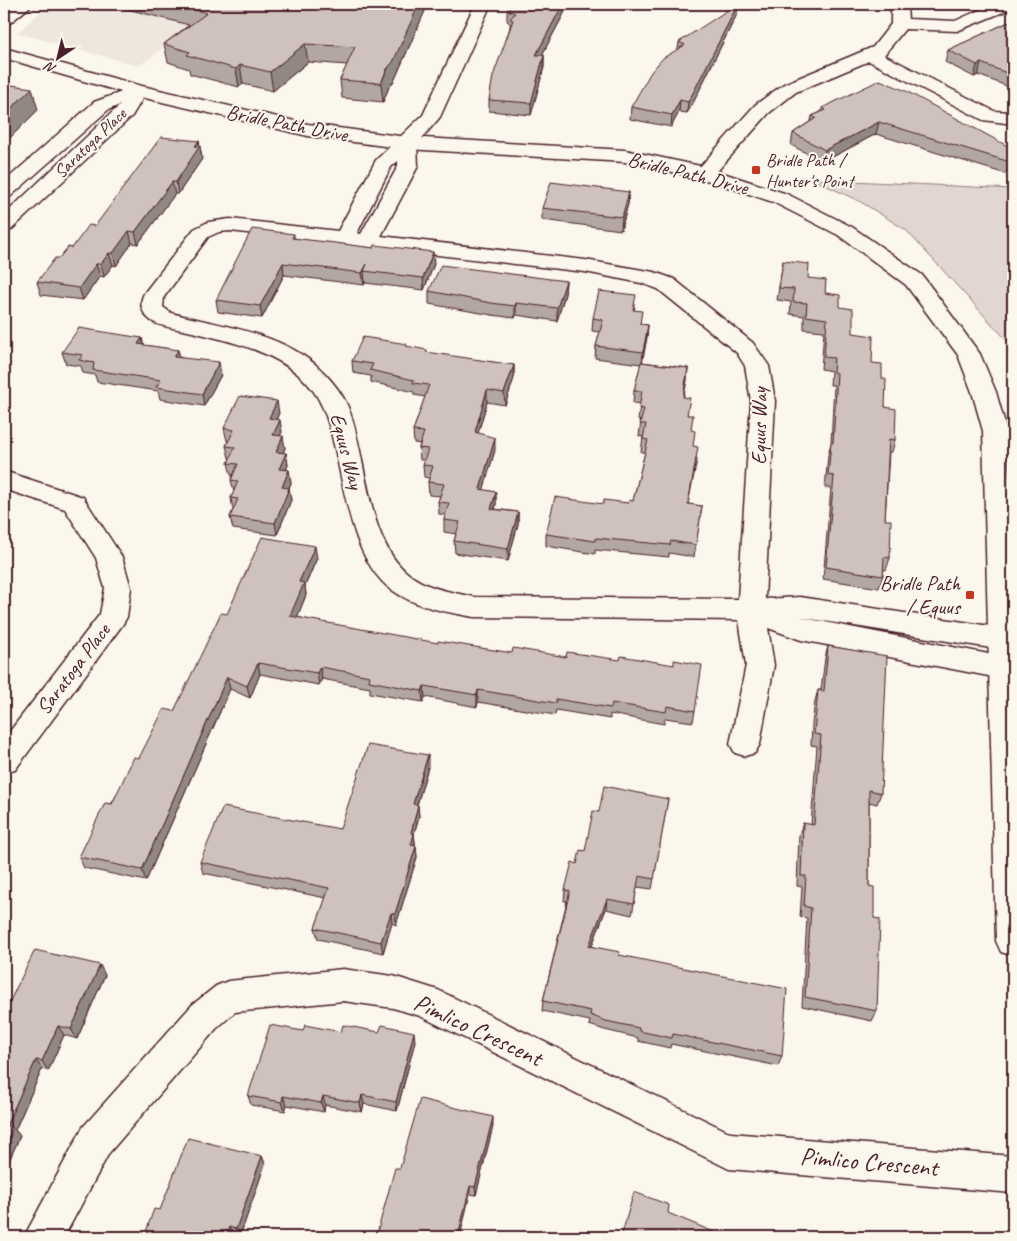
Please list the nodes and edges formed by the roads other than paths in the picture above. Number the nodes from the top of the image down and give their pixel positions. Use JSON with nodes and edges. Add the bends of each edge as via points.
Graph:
{"nodes":[{"id":1,"x":24,"y":4,"type":"edge"},
{"id":2,"x":483,"y":4,"type":"edge"},
{"id":3,"x":895,"y":4,"type":"edge"},
{"id":4,"x":1007,"y":4,"type":"edge"},
{"id":5,"x":4,"y":20,"type":"edge"},
{"id":6,"x":900,"y":24,"type":"junction"},
{"id":7,"x":4,"y":53,"type":"edge"},
{"id":8,"x":870,"y":54,"type":"junction"},
{"id":9,"x":138,"y":91,"type":"junction"},
{"id":10,"x":1013,"y":118,"type":"edge"},
{"id":11,"x":407,"y":143,"type":"junction"},
{"id":12,"x":705,"y":173,"type":"junction"},
{"id":13,"x":4,"y":192,"type":"edge"},
{"id":14,"x":4,"y":226,"type":"edge"},
{"id":15,"x":345,"y":236,"type":"junction"},
{"id":16,"x":369,"y":239,"type":"junction"},
{"id":17,"x":4,"y":480,"type":"edge"},
{"id":18,"x":751,"y":610,"type":"junction"},
{"id":19,"x":1003,"y":639,"type":"junction"},
{"id":20,"x":1004,"y":668,"type":"junction"},
{"id":21,"x":745,"y":744,"type":"dead end"},
{"id":22,"x":4,"y":761,"type":"edge"},
{"id":23,"x":1013,"y":941,"type":"edge"},
{"id":24,"x":1013,"y":1175,"type":"edge"},
{"id":25,"x":44,"y":1237,"type":"edge"}],
"edges":[{"from":1,"to":5,"type":"street"},
{"from":2,"to":11,"type":"street","via":[[431,117]]},
{"from":3,"to":6,"type":"street","via":[[899,8]]},
{"from":4,"to":6,"type":"street","via":[[957,26]]},
{"from":6,"to":8,"type":"street","via":[[879,50]]},
{"from":7,"to":9,"type":"street","name":"Bridle Path Drive"},
{"from":8,"to":10,"type":"street","via":[[990,116]]},
{"from":8,"to":12,"type":"street","via":[[790,88],[762,109]]},
{"from":9,"to":11,"type":"street","name":"Bridle Path Drive","via":[[308,130]]},
{"from":9,"to":13,"type":"street","name":"Saratoga Place","via":[[101,106]]},
{"from":9,"to":14,"type":"street","name":"Saratoga Place","via":[[125,112]]},
{"from":11,"to":12,"type":"street","name":"Bridle Path Drive","via":[[625,156]]},
{"from":11,"to":15,"type":"street","via":[[383,164]]},
{"from":11,"to":16,"type":"street","via":[[408,166]]},
{"from":12,"to":19,"type":"street","name":"Bridle Path Drive","via":[[780,198],[845,231],[914,280],[969,354],[995,430]]},
{"from":15,"to":16,"type":"street","name":"Equus Way"},
{"from":15,"to":18,"type":"street","name":"Equus Way","via":[[215,226],[201,233],[153,296],[152,309],[163,318],[258,344],[286,355],[308,370],[335,405],[369,536],[378,559],[398,582],[434,600],[474,608]]},
{"from":16,"to":18,"type":"street","name":"Equus Way","via":[[585,266],[646,277],[666,284],[745,348],[758,366],[763,401]]},
{"from":17,"to":22,"type":"street","name":"Saratoga Place","via":[[74,503],[109,557],[118,588],[113,617]]},
{"from":18,"to":19,"type":"street","name":"Equus Way","via":[[800,607]]},
{"from":18,"to":20,"type":"street","name":"Equus Way","via":[[801,629]]},
{"from":18,"to":21,"type":"street","name":"Equus Way","via":[[760,665]]},
{"from":19,"to":20,"type":"street","name":"Bridle Path Drive"},
{"from":20,"to":23,"type":"street","name":"Bridle Path Drive"},
{"from":24,"to":25,"type":"street","name":"Pimlico Crescent","via":[[729,1151],[426,1001],[393,992],[343,986],[228,997],[204,1017],[96,1140]]}]}
